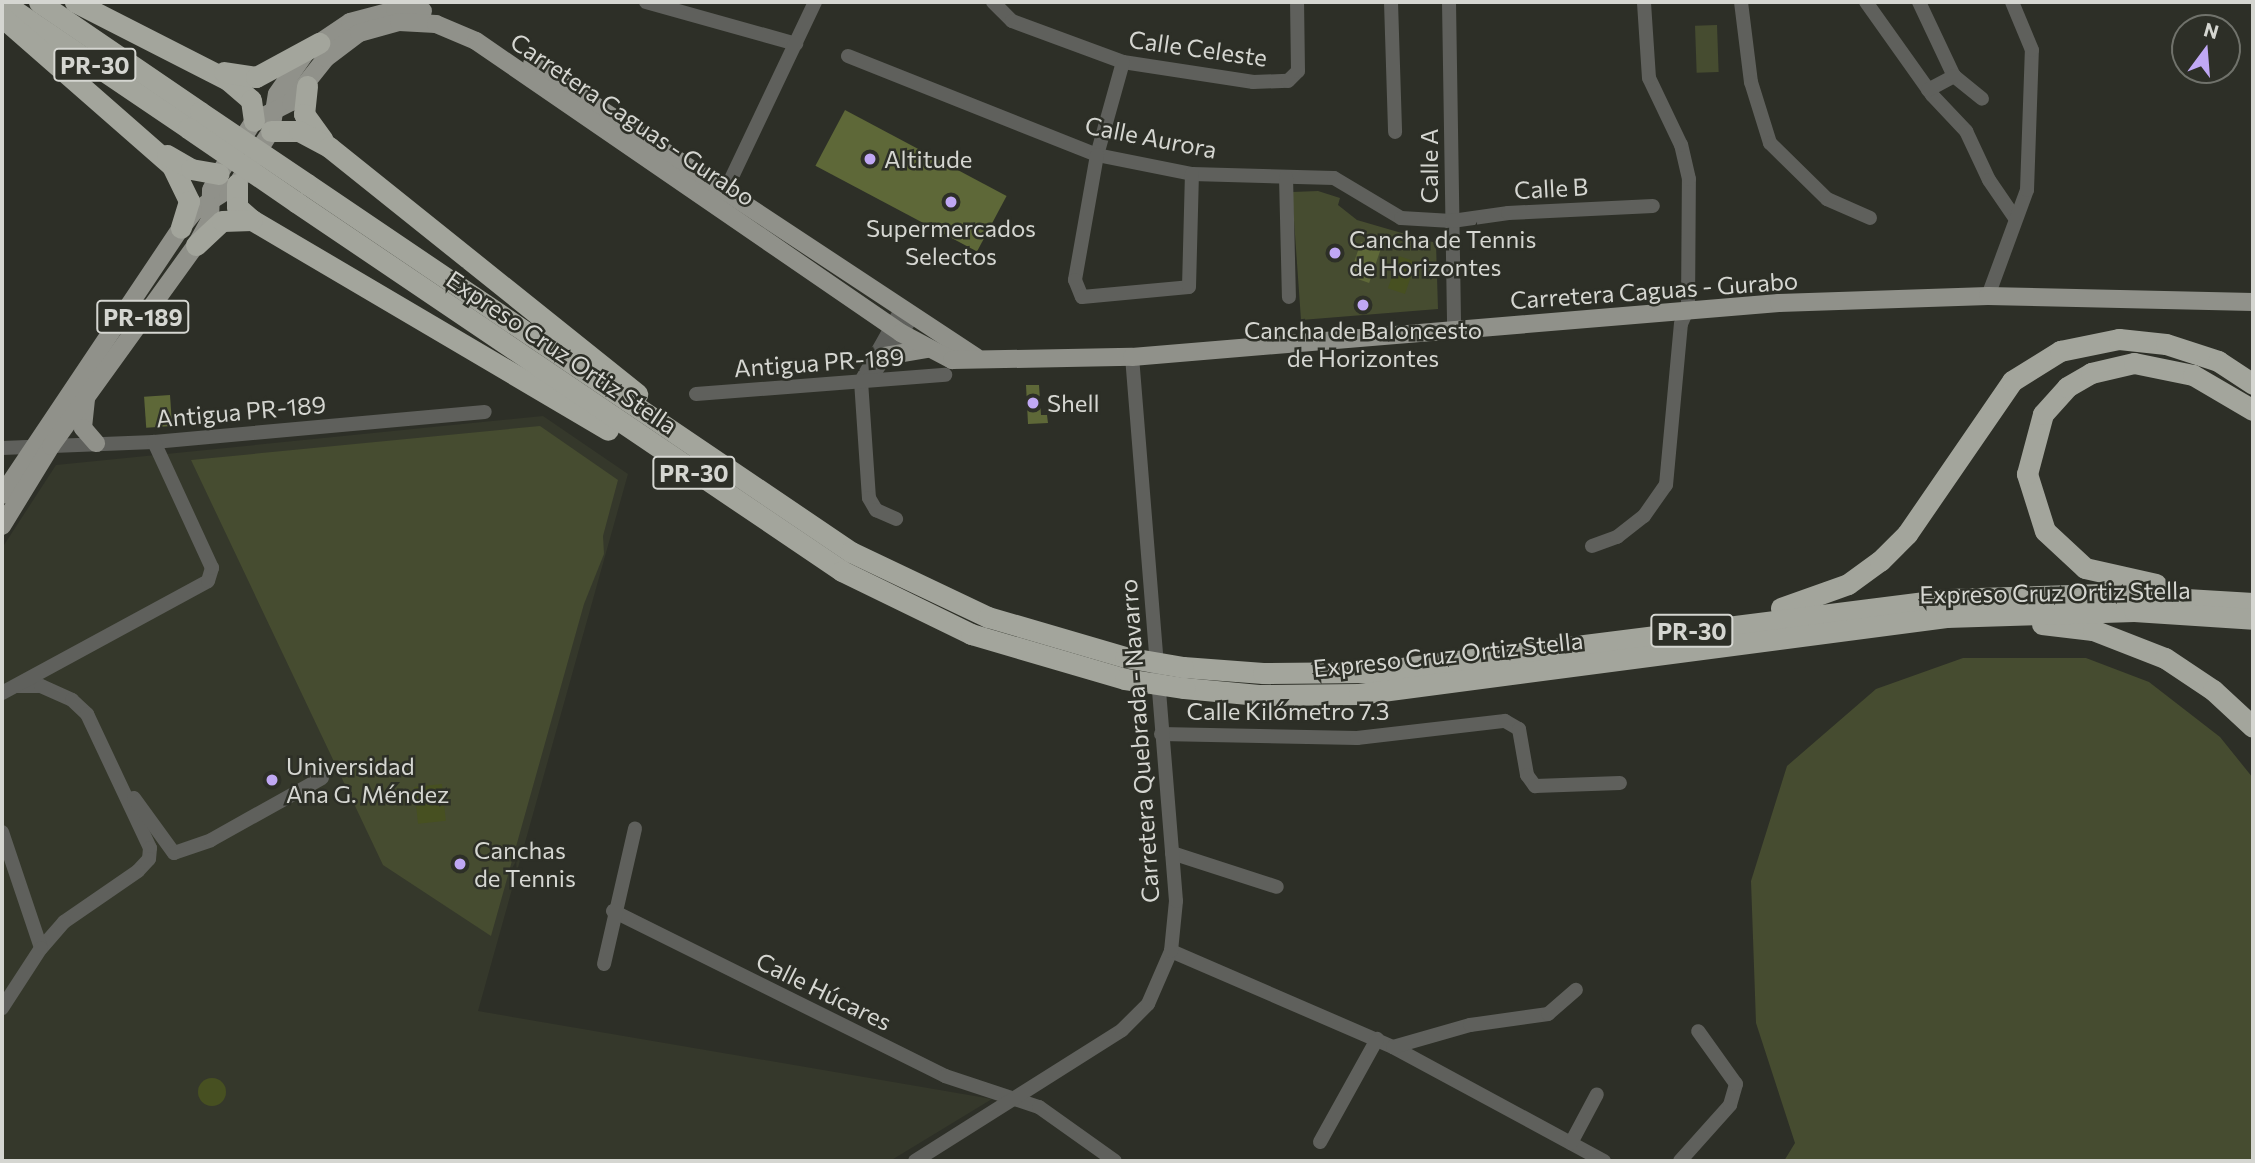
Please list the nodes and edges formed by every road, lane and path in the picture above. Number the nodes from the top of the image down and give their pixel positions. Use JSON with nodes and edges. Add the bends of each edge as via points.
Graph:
{"nodes":[{"id":1,"x":2,"y":2,"type":"edge"},
{"id":2,"x":39,"y":2,"type":"edge"},
{"id":3,"x":75,"y":2,"type":"edge"},
{"id":4,"x":646,"y":2,"type":"edge"},
{"id":5,"x":815,"y":2,"type":"edge"},
{"id":6,"x":993,"y":2,"type":"edge"},
{"id":7,"x":1297,"y":2,"type":"edge"},
{"id":8,"x":1391,"y":2,"type":"edge"},
{"id":9,"x":1449,"y":2,"type":"edge"},
{"id":10,"x":1644,"y":2,"type":"edge"},
{"id":11,"x":1741,"y":2,"type":"edge"},
{"id":12,"x":1866,"y":2,"type":"edge"},
{"id":13,"x":1919,"y":2,"type":"edge"},
{"id":14,"x":2012,"y":2,"type":"edge"},
{"id":15,"x":2,"y":17,"type":"edge"},
{"id":16,"x":319,"y":43,"type":"junction"},
{"id":17,"x":796,"y":44,"type":"junction"},
{"id":18,"x":848,"y":56,"type":"dead end"},
{"id":19,"x":1123,"y":62,"type":"junction"},
{"id":20,"x":203,"y":67,"type":"junction"},
{"id":21,"x":1954,"y":76,"type":"junction"},
{"id":22,"x":307,"y":86,"type":"junction"},
{"id":23,"x":1928,"y":90,"type":"junction"},
{"id":24,"x":1982,"y":99,"type":"dead end"},
{"id":25,"x":194,"y":120,"type":"junction"},
{"id":26,"x":266,"y":121,"type":"junction"},
{"id":27,"x":1395,"y":132,"type":"dead end"},
{"id":28,"x":154,"y":147,"type":"junction"},
{"id":29,"x":329,"y":147,"type":"junction"},
{"id":30,"x":1097,"y":155,"type":"junction"},
{"id":31,"x":1192,"y":174,"type":"junction"},
{"id":32,"x":1286,"y":177,"type":"junction"},
{"id":33,"x":228,"y":179,"type":"junction"},
{"id":34,"x":302,"y":193,"type":"junction"},
{"id":35,"x":721,"y":199,"type":"junction"},
{"id":36,"x":210,"y":203,"type":"junction"},
{"id":37,"x":1653,"y":206,"type":"dead end"},
{"id":38,"x":1870,"y":218,"type":"dead end"},
{"id":39,"x":2015,"y":218,"type":"junction"},
{"id":40,"x":252,"y":220,"type":"junction"},
{"id":41,"x":1452,"y":221,"type":"junction"},
{"id":42,"x":181,"y":228,"type":"junction"},
{"id":43,"x":196,"y":245,"type":"junction"},
{"id":44,"x":1988,"y":296,"type":"junction"},
{"id":45,"x":1289,"y":297,"type":"dead end"},
{"id":46,"x":2253,"y":302,"type":"edge"},
{"id":47,"x":1688,"y":307,"type":"junction"},
{"id":48,"x":907,"y":313,"type":"junction"},
{"id":49,"x":896,"y":329,"type":"junction"},
{"id":50,"x":1454,"y":330,"type":"junction"},
{"id":51,"x":927,"y":349,"type":"junction"},
{"id":52,"x":885,"y":356,"type":"junction"},
{"id":53,"x":1132,"y":356,"type":"junction"},
{"id":54,"x":976,"y":357,"type":"junction"},
{"id":55,"x":945,"y":375,"type":"dead end"},
{"id":56,"x":861,"y":381,"type":"junction"},
{"id":57,"x":2253,"y":384,"type":"edge"},
{"id":58,"x":87,"y":394,"type":"junction"},
{"id":59,"x":696,"y":394,"type":"dead end"},
{"id":60,"x":2253,"y":410,"type":"edge"},
{"id":61,"x":485,"y":412,"type":"dead end"},
{"id":62,"x":659,"y":424,"type":"junction"},
{"id":63,"x":154,"y":442,"type":"junction"},
{"id":64,"x":96,"y":443,"type":"junction"},
{"id":65,"x":651,"y":444,"type":"junction"},
{"id":66,"x":32,"y":445,"type":"junction"},
{"id":67,"x":51,"y":446,"type":"junction"},
{"id":68,"x":2,"y":449,"type":"edge"},
{"id":69,"x":2,"y":495,"type":"edge"},
{"id":70,"x":896,"y":519,"type":"dead end"},
{"id":71,"x":2,"y":526,"type":"edge"},
{"id":72,"x":1592,"y":546,"type":"dead end"},
{"id":73,"x":2201,"y":598,"type":"junction"},
{"id":74,"x":2253,"y":603,"type":"edge"},
{"id":75,"x":1992,"y":614,"type":"junction"},
{"id":76,"x":2253,"y":619,"type":"edge"},
{"id":77,"x":1673,"y":634,"type":"junction"},
{"id":78,"x":1184,"y":678,"type":"junction"},
{"id":79,"x":16,"y":686,"type":"junction"},
{"id":80,"x":2,"y":693,"type":"edge"},
{"id":81,"x":2253,"y":727,"type":"edge"},
{"id":82,"x":1161,"y":734,"type":"junction"},
{"id":83,"x":322,"y":778,"type":"dead end"},
{"id":84,"x":1620,"y":783,"type":"dead end"},
{"id":85,"x":125,"y":787,"type":"junction"},
{"id":86,"x":635,"y":829,"type":"dead end"},
{"id":87,"x":2,"y":832,"type":"edge"},
{"id":88,"x":1172,"y":853,"type":"junction"},
{"id":89,"x":1278,"y":887,"type":"dead end"},
{"id":90,"x":613,"y":911,"type":"junction"},
{"id":91,"x":41,"y":948,"type":"junction"},
{"id":92,"x":1171,"y":951,"type":"junction"},
{"id":93,"x":604,"y":964,"type":"dead end"},
{"id":94,"x":1576,"y":990,"type":"dead end"},
{"id":95,"x":2,"y":1008,"type":"edge"},
{"id":96,"x":1698,"y":1031,"type":"dead end"},
{"id":97,"x":1377,"y":1039,"type":"junction"},
{"id":98,"x":1393,"y":1047,"type":"junction"},
{"id":99,"x":1597,"y":1094,"type":"dead end"},
{"id":100,"x":1019,"y":1099,"type":"junction"},
{"id":101,"x":1320,"y":1142,"type":"dead end"},
{"id":102,"x":1571,"y":1143,"type":"junction"},
{"id":103,"x":915,"y":1161,"type":"edge"},
{"id":104,"x":1115,"y":1161,"type":"edge"},
{"id":105,"x":1604,"y":1161,"type":"edge"},
{"id":106,"x":1680,"y":1161,"type":"edge"}],
"edges":[{"from":1,"to":25,"type":"highway","name":"Expreso Cruz Ortiz Stella","number":"PR-30"},
{"from":2,"to":25,"type":"highway","name":"Expreso Cruz Ortiz Stella","number":"PR-30"},
{"from":3,"to":20,"type":"highway"},
{"from":4,"to":17,"type":"street"},
{"from":5,"to":17,"type":"street"},
{"from":6,"to":19,"type":"street","name":"Calle Celeste","via":[[1012,21]]},
{"from":7,"to":19,"type":"street","name":"Calle Celeste","via":[[1298,71],[1287,81],[1253,82]]},
{"from":8,"to":27,"type":"street"},
{"from":9,"to":41,"type":"street","name":"Calle A"},
{"from":10,"to":47,"type":"street","via":[[1649,78],[1681,145],[1689,180]]},
{"from":11,"to":38,"type":"street","via":[[1751,82],[1770,143],[1827,199]]},
{"from":12,"to":23,"type":"street"},
{"from":13,"to":21,"type":"street"},
{"from":14,"to":39,"type":"street","via":[[2032,50],[2027,190]]},
{"from":15,"to":28,"type":"highway"},
{"from":16,"to":20,"type":"highway","via":[[256,77]]},
{"from":16,"to":26,"type":"main road","name":"Carretera Caguas - Gurabo","number":"PR-189","via":[[277,93]]},
{"from":16,"to":35,"type":"main road","name":"Carretera Caguas - Gurabo","number":"PR-189","via":[[350,22],[395,10],[437,12],[481,30]]},
{"from":17,"to":35,"type":"street"},
{"from":18,"to":30,"type":"street","name":"Calle Aurora"},
{"from":19,"to":30,"type":"street"},
{"from":20,"to":26,"type":"highway","via":[[243,91]]},
{"from":21,"to":23,"type":"street"},
{"from":21,"to":24,"type":"street"},
{"from":22,"to":26,"type":"main road","name":"Carretera Caguas - Gurabo","number":"PR-189"},
{"from":22,"to":29,"type":"highway","via":[[304,114]]},
{"from":22,"to":35,"type":"main road","name":"Carretera Caguas - Gurabo","number":"PR-189","via":[[326,58],[359,33],[399,22],[436,24],[476,41]]},
{"from":23,"to":39,"type":"street","via":[[1966,131],[1989,180]]},
{"from":25,"to":34,"type":"highway","name":"Expreso Cruz Ortiz Stella","number":"PR-30","bridge":true},
{"from":26,"to":29,"type":"highway"},
{"from":26,"to":33,"type":"main road","number":"PR-189"},
{"from":28,"to":33,"type":"highway","via":[[191,169]]},
{"from":28,"to":42,"type":"highway","via":[[187,191]]},
{"from":29,"to":62,"type":"highway","via":[[636,393]]},
{"from":30,"to":31,"type":"street","name":"Calle Aurora"},
{"from":30,"to":31,"type":"street","via":[[1075,279],[1082,297],[1189,287]]},
{"from":31,"to":32,"type":"street","name":"Calle Aurora"},
{"from":32,"to":41,"type":"street","name":"Calle Aurora","via":[[1334,178],[1401,218]]},
{"from":32,"to":45,"type":"street"},
{"from":33,"to":36,"type":"main road","number":"PR-189"},
{"from":33,"to":40,"type":"highway","via":[[237,207]]},
{"from":34,"to":62,"type":"highway","name":"Expreso Cruz Ortiz Stella","number":"PR-30"},
{"from":34,"to":65,"type":"highway","name":"Expreso Cruz Ortiz Stella","number":"PR-30"},
{"from":35,"to":48,"type":"main road","name":"Carretera Caguas - Gurabo","number":"PR-189"},
{"from":35,"to":49,"type":"main road","name":"Carretera Caguas - Gurabo","number":"PR-189"},
{"from":36,"to":42,"type":"main road","number":"PR-189"},
{"from":36,"to":43,"type":"main road","number":"PR-189","via":[[210,220]]},
{"from":37,"to":41,"type":"street","name":"Calle B","via":[[1508,212]]},
{"from":39,"to":44,"type":"street"},
{"from":40,"to":43,"type":"highway","via":[[222,220]]},
{"from":40,"to":65,"type":"highway","via":[[611,432]]},
{"from":41,"to":50,"type":"street","name":"Calle A"},
{"from":42,"to":66,"type":"main road","number":"PR-189"},
{"from":43,"to":58,"type":"main road","number":"PR-189"},
{"from":44,"to":46,"type":"main road","name":"Carretera Caguas - Gurabo","number":"PR-189"},
{"from":44,"to":47,"type":"main road","name":"Carretera Caguas - Gurabo","number":"PR-189"},
{"from":47,"to":50,"type":"main road","name":"Carretera Caguas - Gurabo","number":"PR-189"},
{"from":47,"to":72,"type":"street","via":[[1681,324],[1666,485],[1644,516],[1617,537]]},
{"from":48,"to":49,"type":"street"},
{"from":48,"to":54,"type":"main road","name":"Carretera Caguas - Gurabo","number":"PR-189"},
{"from":49,"to":51,"type":"main road","name":"Carretera Caguas - Gurabo","number":"PR-189"},
{"from":49,"to":52,"type":"street"},
{"from":49,"to":56,"type":"street"},
{"from":50,"to":53,"type":"main road","name":"Carretera Caguas - Gurabo","number":"PR-189"},
{"from":51,"to":52,"type":"main road"},
{"from":51,"to":54,"type":"main road","name":"Carretera Caguas - Gurabo","number":"PR-189","via":[[952,360]]},
{"from":52,"to":56,"type":"street","via":[[876,372]]},
{"from":53,"to":54,"type":"main road","name":"Carretera Caguas - Gurabo","number":"PR-189","via":[[996,361]]},
{"from":53,"to":82,"type":"street","name":"Carretera Quebrada - Navarro"},
{"from":55,"to":56,"type":"street","name":"Antigua PR-189"},
{"from":56,"to":59,"type":"street","name":"Antigua PR-189"},
{"from":56,"to":70,"type":"street","via":[[869,498],[876,510]]},
{"from":57,"to":77,"type":"highway","via":[[2218,361],[2166,344],[2119,339],[2060,351],[2012,381],[1907,534],[1863,575],[1806,601],[1702,622]]},
{"from":58,"to":64,"type":"main road","via":[[83,428]]},
{"from":58,"to":67,"type":"main road","number":"PR-189"},
{"from":60,"to":73,"type":"highway","via":[[2214,384],[2174,368],[2118,364],[2067,387],[2043,414],[2032,442],[2029,490],[2039,520],[2061,551],[2099,574]]},
{"from":61,"to":63,"type":"street","name":"Antigua PR-189"},
{"from":62,"to":78,"type":"highway","name":"Expreso Cruz Ortiz Stella","number":"PR-30","bridge":true,"via":[[821,534],[905,581],[1018,628]]},
{"from":63,"to":64,"type":"street","name":"Antigua PR-189"},
{"from":63,"to":79,"type":"street","via":[[212,568],[208,581]]},
{"from":64,"to":67,"type":"street","name":"Antigua PR-189"},
{"from":65,"to":78,"type":"highway","name":"Expreso Cruz Ortiz Stella","number":"PR-30","bridge":true,"via":[[810,552],[905,605],[1006,647],[1125,679]]},
{"from":66,"to":67,"type":"street","name":"Antigua PR-189"},
{"from":66,"to":68,"type":"street","name":"Antigua PR-189"},
{"from":66,"to":69,"type":"main road","number":"PR-189"},
{"from":67,"to":71,"type":"main road","number":"PR-189"},
{"from":73,"to":74,"type":"highway","name":"Expreso Cruz Ortiz Stella","number":"PR-30"},
{"from":73,"to":77,"type":"highway","name":"Expreso Cruz Ortiz Stella","number":"PR-30","via":[[2102,594],[1948,599]]},
{"from":75,"to":76,"type":"highway","name":"Expreso Cruz Ortiz Stella","number":"PR-30","via":[[2134,611]]},
{"from":75,"to":78,"type":"highway","name":"Expreso Cruz Ortiz Stella","number":"PR-30","via":[[1359,694],[1259,695]]},
{"from":75,"to":81,"type":"highway","via":[[2093,630],[2136,644],[2190,674]]},
{"from":77,"to":78,"type":"highway","name":"Expreso Cruz Ortiz Stella","number":"PR-30","via":[[1370,671]]},
{"from":79,"to":80,"type":"street"},
{"from":79,"to":85,"type":"street","via":[[41,686],[72,700],[87,715]]},
{"from":82,"to":84,"type":"street","name":"Calle Kilómetro 7.3","via":[[1357,738],[1505,722],[1519,729],[1527,775],[1535,786]]},
{"from":82,"to":88,"type":"street","name":"Carretera Quebrada - Navarro"},
{"from":83,"to":85,"type":"street","via":[[221,835],[174,853]]},
{"from":85,"to":91,"type":"street","via":[[149,859],[64,922]]},
{"from":86,"to":90,"type":"street"},
{"from":87,"to":91,"type":"street"},
{"from":88,"to":89,"type":"street"},
{"from":88,"to":92,"type":"street","name":"Carretera Quebrada - Navarro","via":[[1176,901]]},
{"from":90,"to":93,"type":"street"},
{"from":90,"to":100,"type":"street","name":"Calle Húcares","via":[[945,1076]]},
{"from":91,"to":95,"type":"street"},
{"from":92,"to":97,"type":"street"},
{"from":92,"to":100,"type":"street","name":"Carretera Quebrada - Navarro","via":[[1147,1004],[1122,1030]]},
{"from":94,"to":98,"type":"street","via":[[1548,1014],[1470,1025]]},
{"from":96,"to":106,"type":"street","via":[[1736,1084],[1730,1105]]},
{"from":97,"to":98,"type":"street"},
{"from":97,"to":101,"type":"street"},
{"from":98,"to":102,"type":"street"},
{"from":99,"to":102,"type":"street"},
{"from":100,"to":103,"type":"street","name":"Carretera Quebrada - Navarro"},
{"from":100,"to":104,"type":"street","name":"Calle Húcares","via":[[1039,1107]]},
{"from":102,"to":105,"type":"street"}]}
